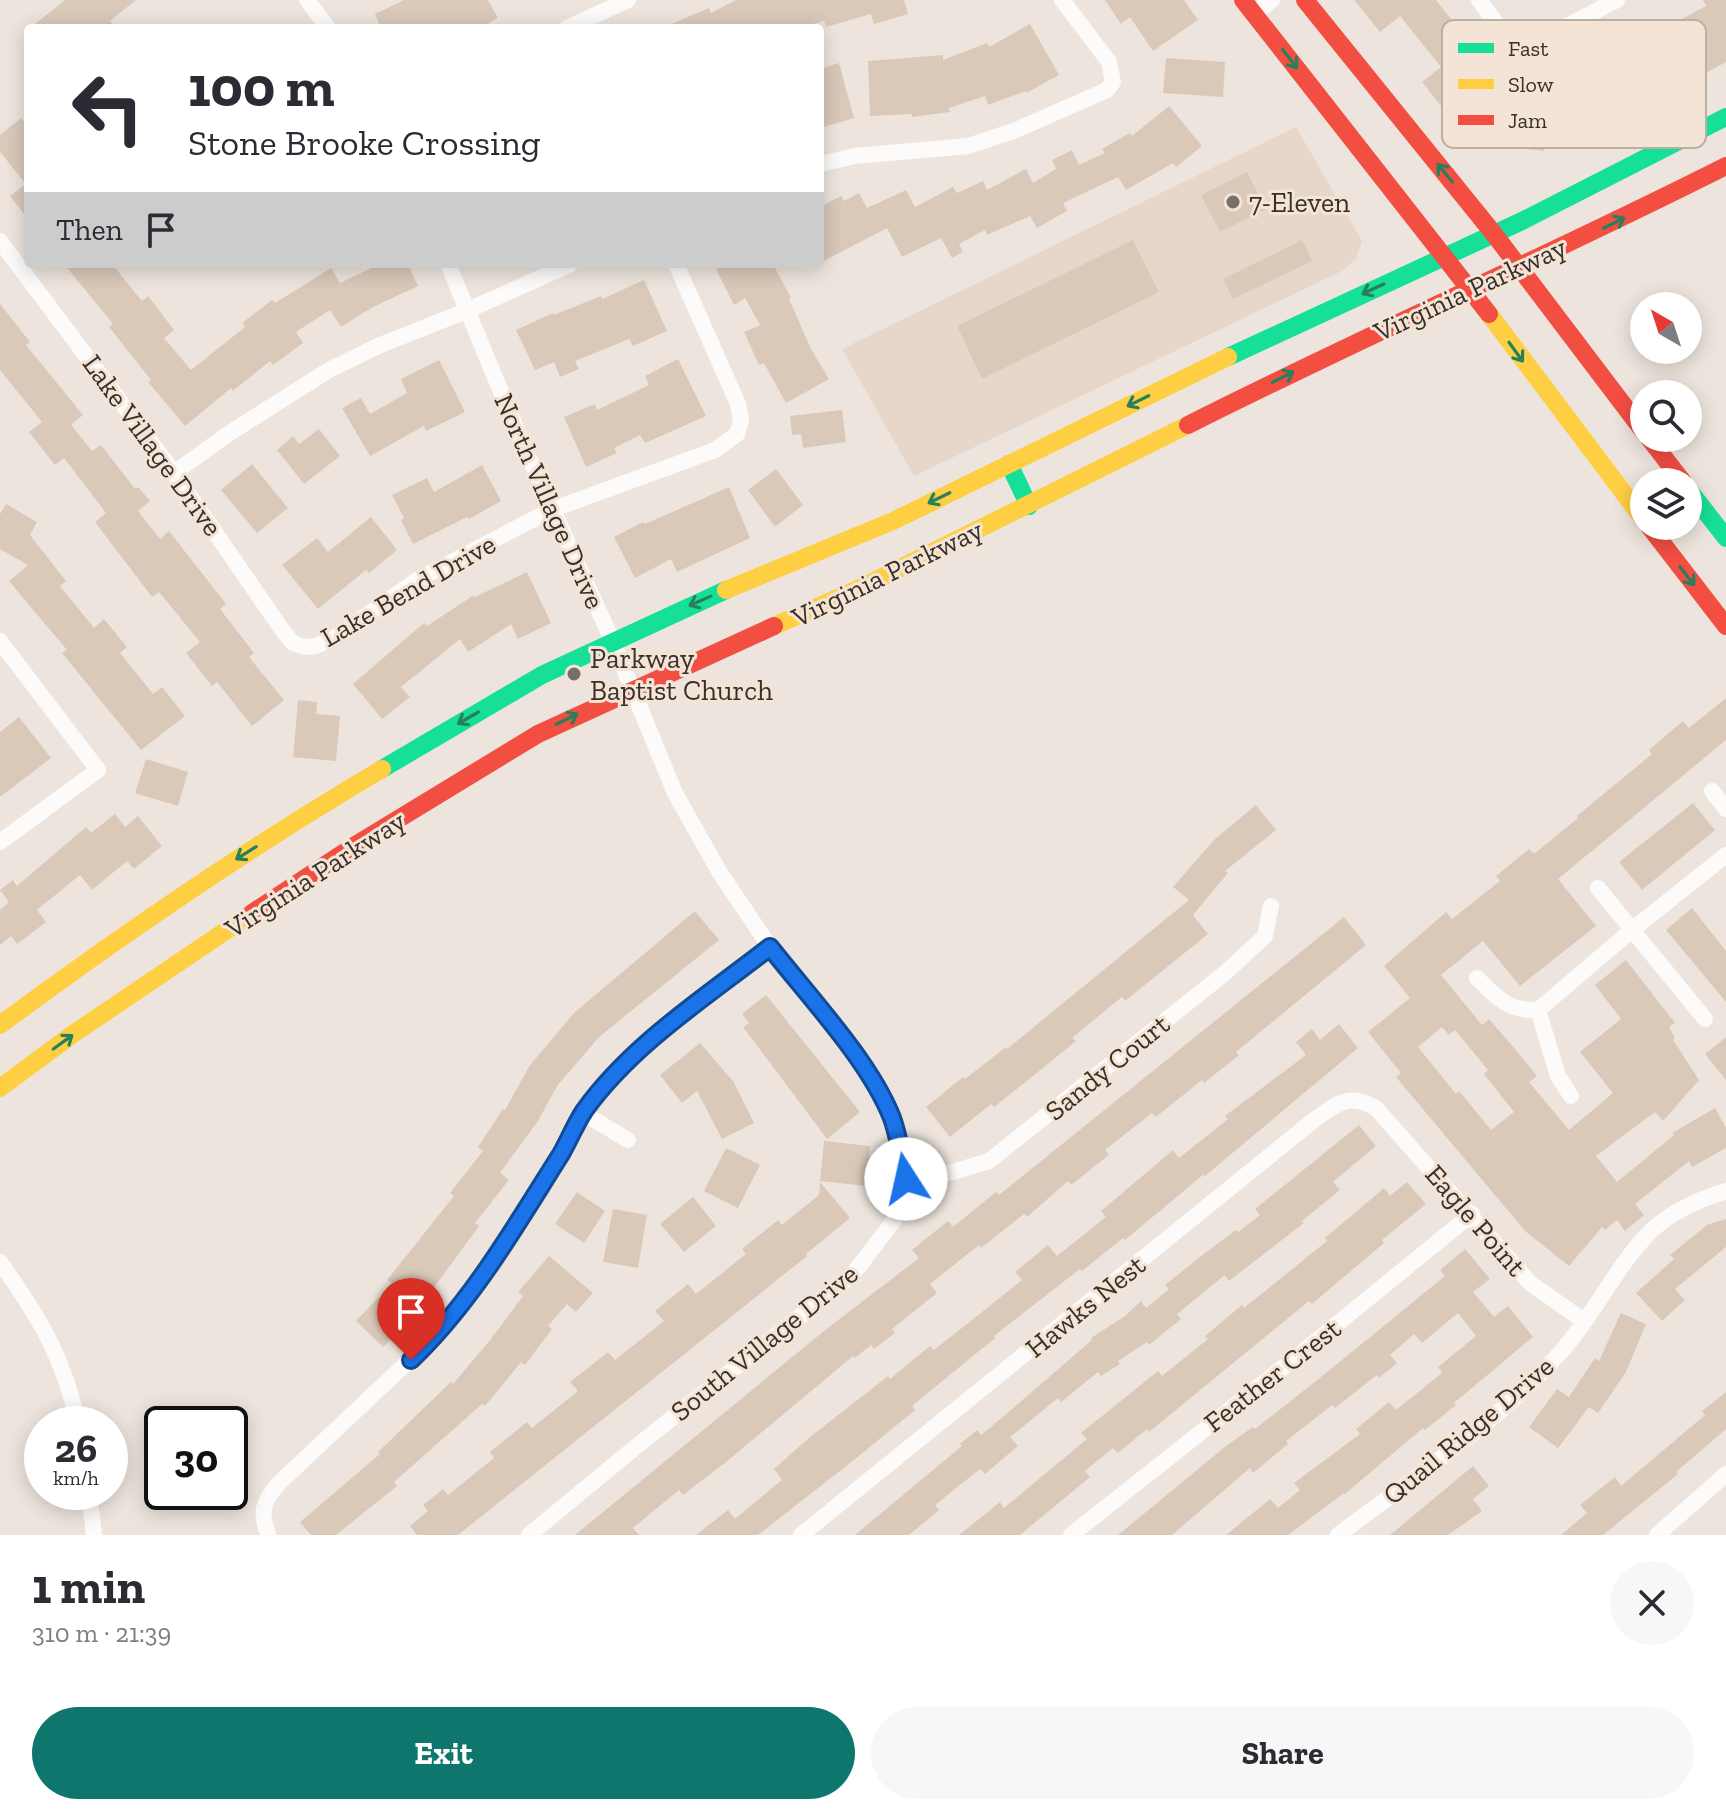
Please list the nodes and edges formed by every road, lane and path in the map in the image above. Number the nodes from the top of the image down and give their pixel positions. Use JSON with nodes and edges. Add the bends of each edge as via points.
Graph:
{"nodes":[{"id":1,"x":307,"y":0,"type":"edge"},
{"id":2,"x":628,"y":0,"type":"edge"},
{"id":3,"x":1062,"y":0,"type":"edge"},
{"id":4,"x":1272,"y":0,"type":"edge"},
{"id":5,"x":1305,"y":0,"type":"edge"},
{"id":6,"x":1479,"y":0,"type":"edge"},
{"id":7,"x":1617,"y":0,"type":"edge"},
{"id":8,"x":1248,"y":7,"type":"edge"},
{"id":9,"x":1495,"y":20,"type":"edge"},
{"id":10,"x":1576,"y":20,"type":"edge"},
{"id":11,"x":325,"y":24,"type":"edge"},
{"id":12,"x":576,"y":24,"type":"edge"},
{"id":13,"x":1726,"y":117,"type":"edge"},
{"id":14,"x":1706,"y":127,"type":"edge"},
{"id":15,"x":1665,"y":148,"type":"edge"},
{"id":16,"x":824,"y":163,"type":"edge"},
{"id":17,"x":1726,"y":166,"type":"edge"},
{"id":18,"x":1494,"y":234,"type":"junction"},
{"id":19,"x":0,"y":241,"type":"edge"},
{"id":20,"x":1444,"y":257,"type":"junction"},
{"id":21,"x":1518,"y":267,"type":"junction"},
{"id":22,"x":450,"y":268,"type":"edge"},
{"id":23,"x":562,"y":268,"type":"edge"},
{"id":24,"x":678,"y":268,"type":"edge"},
{"id":25,"x":1469,"y":290,"type":"junction"},
{"id":26,"x":466,"y":311,"type":"junction"},
{"id":27,"x":1630,"y":414,"type":"edge"},
{"id":28,"x":1660,"y":452,"type":"edge"},
{"id":29,"x":1009,"y":464,"type":"junction"},
{"id":30,"x":1672,"y":468,"type":"edge"},
{"id":31,"x":174,"y":473,"type":"junction"},
{"id":32,"x":1630,"y":502,"type":"edge"},
{"id":33,"x":1029,"y":506,"type":"junction"},
{"id":34,"x":1702,"y":507,"type":"edge"},
{"id":35,"x":551,"y":510,"type":"junction"},
{"id":36,"x":1726,"y":538,"type":"edge"},
{"id":37,"x":1660,"y":540,"type":"edge"},
{"id":38,"x":1726,"y":626,"type":"edge"},
{"id":39,"x":612,"y":640,"type":"junction"},
{"id":40,"x":0,"y":641,"type":"edge"},
{"id":41,"x":305,"y":647,"type":"joint"},
{"id":42,"x":632,"y":689,"type":"junction"},
{"id":43,"x":1712,"y":791,"type":"dead end"},
{"id":44,"x":1726,"y":809,"type":"edge"},
{"id":45,"x":0,"y":842,"type":"edge"},
{"id":46,"x":1726,"y":855,"type":"edge"},
{"id":47,"x":1598,"y":888,"type":"dead end"},
{"id":48,"x":1271,"y":906,"type":"dead end"},
{"id":49,"x":1632,"y":930,"type":"junction"},
{"id":50,"x":770,"y":947,"type":"junction"},
{"id":51,"x":1477,"y":978,"type":"dead end"},
{"id":52,"x":1538,"y":1010,"type":"junction"},
{"id":53,"x":1705,"y":1019,"type":"dead end"},
{"id":54,"x":0,"y":1025,"type":"edge"},
{"id":55,"x":0,"y":1088,"type":"edge"},
{"id":56,"x":1571,"y":1096,"type":"dead end"},
{"id":57,"x":1376,"y":1108,"type":"joint"},
{"id":58,"x":583,"y":1113,"type":"junction"},
{"id":59,"x":628,"y":1140,"type":"dead end"},
{"id":60,"x":906,"y":1179,"type":"junction"},
{"id":61,"x":1726,"y":1191,"type":"edge"},
{"id":62,"x":1472,"y":1214,"type":"junction"},
{"id":63,"x":0,"y":1262,"type":"edge"},
{"id":64,"x":1584,"y":1321,"type":"junction"},
{"id":65,"x":73,"y":1406,"type":"edge"},
{"id":66,"x":1726,"y":1474,"type":"edge"},
{"id":67,"x":91,"y":1510,"type":"edge"},
{"id":68,"x":94,"y":1535,"type":"edge"},
{"id":69,"x":268,"y":1535,"type":"edge"},
{"id":70,"x":529,"y":1535,"type":"edge"},
{"id":71,"x":801,"y":1535,"type":"edge"},
{"id":72,"x":1071,"y":1535,"type":"edge"},
{"id":73,"x":1338,"y":1535,"type":"edge"},
{"id":74,"x":1657,"y":1535,"type":"edge"}],
"edges":[{"from":1,"to":11,"type":"street"},
{"from":2,"to":12,"type":"street"},
{"from":3,"to":16,"type":"street","via":[[1109,62],[1113,82],[1107,90],[968,146]]},
{"from":4,"to":8,"type":"street"},
{"from":18,"to":5,"type":"main road","one_way":true},
{"from":6,"to":9,"type":"street"},
{"from":7,"to":10,"type":"street"},
{"from":8,"to":20,"type":"main road","one_way":true},
{"from":13,"to":14,"type":"main road","name":"Virginia Parkway"},
{"from":15,"to":18,"type":"main road","name":"Virginia Parkway"},
{"from":21,"to":17,"type":"main road","name":"Virginia Parkway","one_way":true},
{"from":18,"to":20,"type":"main road","name":"Virginia Parkway"},
{"from":18,"to":21,"type":"main road"},
{"from":19,"to":31,"type":"street","name":"Lake Village Drive"},
{"from":20,"to":25,"type":"main road"},
{"from":20,"to":29,"type":"main road","name":"Virginia Parkway","one_way":true},
{"from":21,"to":25,"type":"main road","name":"Virginia Parkway"},
{"from":21,"to":27,"type":"main road"},
{"from":22,"to":26,"type":"street","name":"North Village Drive"},
{"from":23,"to":26,"type":"street"},
{"from":24,"to":35,"type":"street","name":"Lake Bend Drive","via":[[738,404],[737,434],[715,450]]},
{"from":25,"to":32,"type":"main road","one_way":true},
{"from":33,"to":25,"type":"main road","name":"Virginia Parkway","one_way":true,"via":[[1311,363]]},
{"from":26,"to":31,"type":"street","via":[[329,370]]},
{"from":26,"to":35,"type":"street","name":"North Village Drive"},
{"from":28,"to":30,"type":"main road"},
{"from":29,"to":33,"type":"main road"},
{"from":29,"to":39,"type":"main road","name":"Virginia Parkway","one_way":true,"via":[[893,521]]},
{"from":31,"to":41,"type":"street","name":"Lake Village Drive","via":[[283,631]]},
{"from":33,"to":42,"type":"main road","name":"Virginia Parkway"},
{"from":34,"to":36,"type":"main road"},
{"from":35,"to":39,"type":"street","name":"North Village Drive"},
{"from":35,"to":41,"type":"street","name":"Lake Bend Drive","via":[[417,580],[334,638]]},
{"from":37,"to":38,"type":"main road","one_way":true},
{"from":39,"to":42,"type":"street","name":"North Village Drive"},
{"from":39,"to":54,"type":"main road","name":"Virginia Parkway","one_way":true,"via":[[542,675],[226,866]]},
{"from":40,"to":45,"type":"street","via":[[98,770]]},
{"from":42,"to":50,"type":"street","name":"North Village Drive","via":[[697,837]]},
{"from":55,"to":42,"type":"main road","name":"Virginia Parkway","one_way":true,"via":[[354,846],[538,734]]},
{"from":43,"to":44,"type":"street"},
{"from":46,"to":49,"type":"street"},
{"from":47,"to":49,"type":"street"},
{"from":48,"to":60,"type":"street","name":"Sandy Court","via":[[1265,936],[1225,973],[989,1161]]},
{"from":49,"to":52,"type":"street"},
{"from":49,"to":53,"type":"street"},
{"from":50,"to":58,"type":"street","via":[[637,1053]]},
{"from":50,"to":60,"type":"street","name":"South Village Drive","via":[[868,1076],[891,1116]]},
{"from":51,"to":52,"type":"street","via":[[1499,1000],[1521,1010]]},
{"from":52,"to":56,"type":"street","via":[[1558,1076]]},
{"from":57,"to":62,"type":"street","name":"Eagle Point"},
{"from":57,"to":71,"type":"street","name":"Hawks Nest","via":[[1346,1100],[1314,1120]]},
{"from":58,"to":59,"type":"street"},
{"from":58,"to":69,"type":"street","via":[[499,1252],[429,1342],[265,1500]]},
{"from":60,"to":70,"type":"street","name":"South Village Drive","via":[[895,1219],[853,1274]]},
{"from":61,"to":64,"type":"street","name":"Quail Ridge Drive","via":[[1699,1200],[1653,1230]]},
{"from":62,"to":64,"type":"street","name":"Eagle Point","via":[[1530,1283]]},
{"from":62,"to":72,"type":"street","name":"Feather Crest"},
{"from":63,"to":65,"type":"street","via":[[58,1354]]},
{"from":64,"to":73,"type":"street","name":"Quail Ridge Drive","via":[[1561,1353],[1527,1385],[1436,1463]]},
{"from":66,"to":74,"type":"street"},
{"from":67,"to":68,"type":"street"}]}
